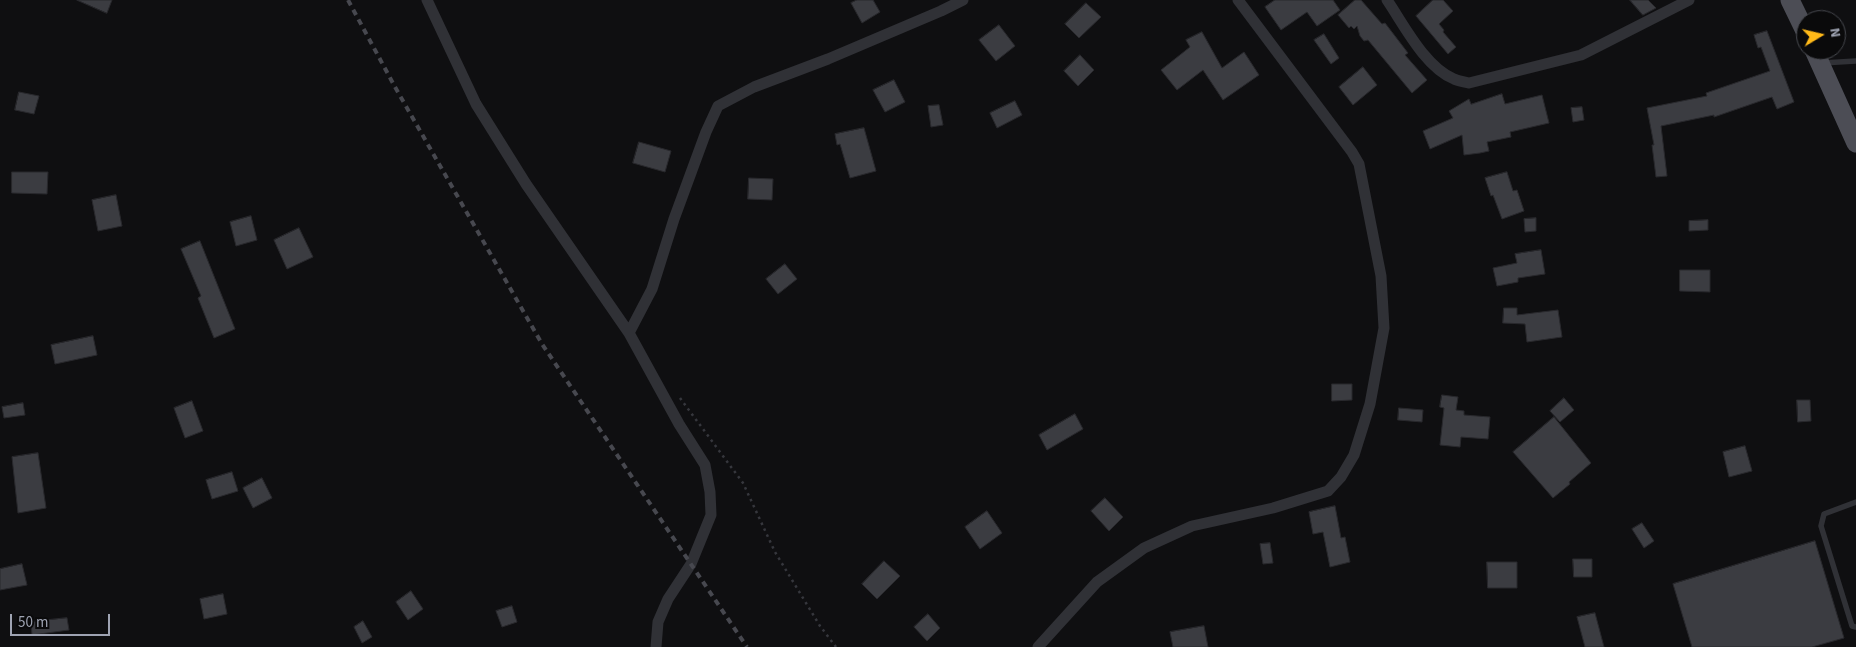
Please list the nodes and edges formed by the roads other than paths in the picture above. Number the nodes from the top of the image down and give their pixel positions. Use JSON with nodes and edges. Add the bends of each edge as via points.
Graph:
{"nodes":[{"id":1,"x":427,"y":0,"type":"edge"},
{"id":2,"x":963,"y":0,"type":"edge"},
{"id":3,"x":1238,"y":0,"type":"edge"},
{"id":4,"x":1388,"y":0,"type":"edge"},
{"id":5,"x":1689,"y":0,"type":"edge"},
{"id":6,"x":1790,"y":0,"type":"edge"},
{"id":7,"x":1796,"y":12,"type":"edge"},
{"id":8,"x":1818,"y":60,"type":"edge"},
{"id":9,"x":1840,"y":60,"type":"edge"},
{"id":10,"x":1856,"y":62,"type":"edge"},
{"id":11,"x":1856,"y":143,"type":"edge"},
{"id":12,"x":629,"y":333,"type":"junction"},
{"id":13,"x":1856,"y":502,"type":"edge"},
{"id":14,"x":1856,"y":627,"type":"edge"},
{"id":15,"x":656,"y":647,"type":"edge"},
{"id":16,"x":1038,"y":647,"type":"edge"}],
"edges":[{"from":1,"to":12,"type":"street","via":[[476,104],[526,184]]},
{"from":2,"to":12,"type":"street","via":[[754,87],[718,106],[674,219],[652,289]]},
{"from":3,"to":16,"type":"street","via":[[1358,164],[1381,276],[1384,328],[1367,412],[1354,455],[1328,491],[1273,508],[1192,526],[1144,548],[1097,582]]},
{"from":4,"to":5,"type":"street","via":[[1419,49],[1438,70],[1469,83],[1581,55]]},
{"from":6,"to":7,"type":"main road"},
{"from":8,"to":11,"type":"main road"},
{"from":9,"to":10,"type":"lane"},
{"from":12,"to":15,"type":"street","via":[[705,465],[710,492],[711,515],[691,564],[668,599],[658,622]]},
{"from":13,"to":14,"type":"lane","via":[[1824,514],[1821,526],[1852,626]]}]}
